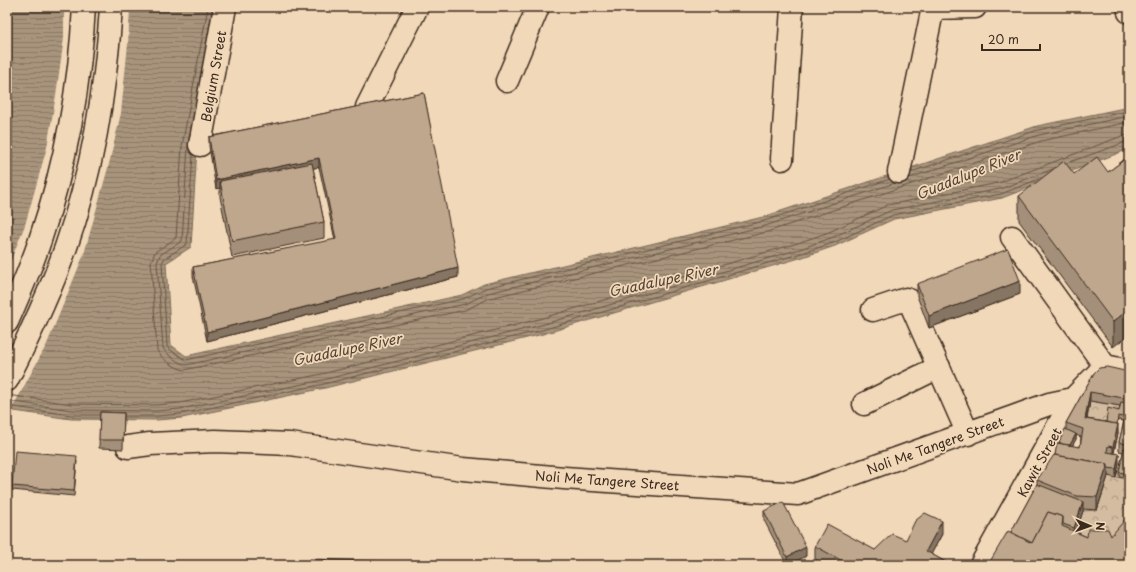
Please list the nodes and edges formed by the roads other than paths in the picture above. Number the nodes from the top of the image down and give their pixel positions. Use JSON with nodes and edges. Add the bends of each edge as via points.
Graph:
{"nodes":[{"id":1,"x":84,"y":7,"type":"edge"},
{"id":2,"x":111,"y":7,"type":"edge"},
{"id":3,"x":225,"y":7,"type":"edge"},
{"id":4,"x":418,"y":7,"type":"edge"},
{"id":5,"x":538,"y":7,"type":"edge"},
{"id":6,"x":792,"y":7,"type":"edge"},
{"id":7,"x":975,"y":7,"type":"edge"},
{"id":8,"x":1128,"y":7,"type":"edge"},
{"id":9,"x":932,"y":8,"type":"edge"},
{"id":10,"x":1129,"y":12,"type":"edge"},
{"id":11,"x":507,"y":81,"type":"dead end"},
{"id":12,"x":367,"y":107,"type":"edge"},
{"id":13,"x":200,"y":145,"type":"dead end"},
{"id":14,"x":782,"y":159,"type":"dead end"},
{"id":15,"x":899,"y":172,"type":"dead end"},
{"id":16,"x":1012,"y":237,"type":"dead end"},
{"id":17,"x":873,"y":310,"type":"dead end"},
{"id":18,"x":7,"y":322,"type":"edge"},
{"id":19,"x":1105,"y":366,"type":"junction"},
{"id":20,"x":940,"y":367,"type":"junction"},
{"id":21,"x":1129,"y":371,"type":"edge"},
{"id":22,"x":7,"y":380,"type":"edge"},
{"id":23,"x":1073,"y":399,"type":"junction"},
{"id":24,"x":864,"y":404,"type":"dead end"},
{"id":25,"x":968,"y":434,"type":"junction"},
{"id":26,"x":128,"y":447,"type":"dead end"},
{"id":27,"x":981,"y":565,"type":"edge"}],
"edges":[{"from":1,"to":18,"type":"main road","via":[[74,105],[63,159],[41,238]]},
{"from":2,"to":22,"type":"main road","via":[[101,106],[80,201],[48,294]]},
{"from":3,"to":13,"type":"main road","name":"Belgium Street"},
{"from":4,"to":12,"type":"main road"},
{"from":5,"to":11,"type":"main road"},
{"from":6,"to":14,"type":"main road"},
{"from":7,"to":9,"type":"main road"},
{"from":8,"to":10,"type":"main road"},
{"from":9,"to":15,"type":"main road"},
{"from":16,"to":19,"type":"main road"},
{"from":17,"to":20,"type":"main road","via":[[906,298],[909,300]]},
{"from":19,"to":21,"type":"main road"},
{"from":19,"to":23,"type":"main road","name":"Kawit Street"},
{"from":20,"to":24,"type":"main road"},
{"from":20,"to":25,"type":"main road"},
{"from":23,"to":25,"type":"main road","name":"Noli Me Tangere Street","via":[[1049,404]]},
{"from":23,"to":27,"type":"main road","name":"Kawit Street"},
{"from":25,"to":26,"type":"main road","name":"Noli Me Tangere Street","via":[[798,494],[463,469],[290,444],[215,441]]}]}
